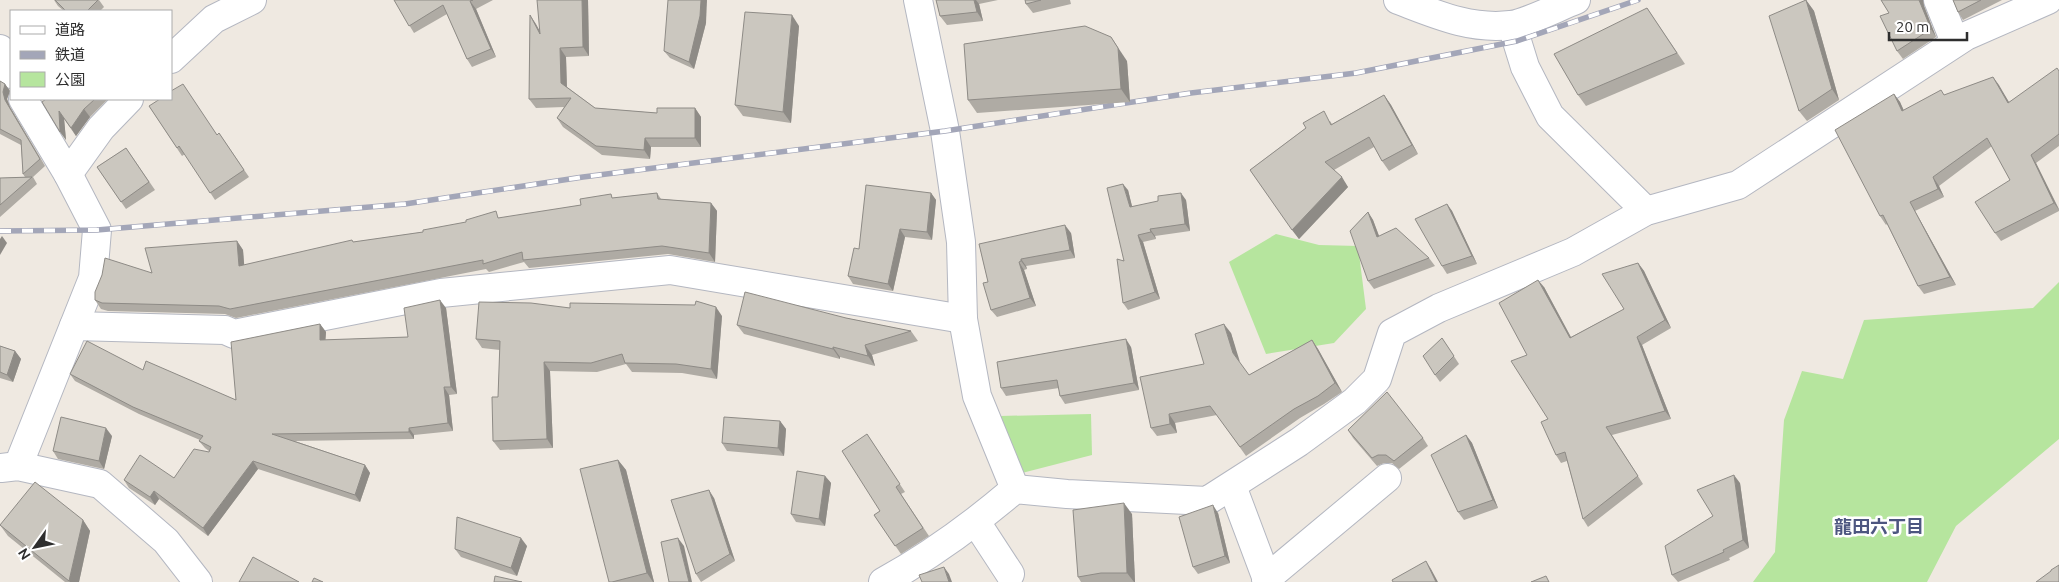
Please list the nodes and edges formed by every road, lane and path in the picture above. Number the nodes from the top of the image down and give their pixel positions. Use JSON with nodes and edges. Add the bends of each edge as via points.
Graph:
{"nodes":[{"id":1,"x":252,"y":0,"type":"edge"},
{"id":2,"x":918,"y":0,"type":"edge"},
{"id":3,"x":1398,"y":0,"type":"edge"},
{"id":4,"x":1576,"y":0,"type":"edge"},
{"id":5,"x":1938,"y":0,"type":"edge"},
{"id":6,"x":2048,"y":0,"type":"edge"},
{"id":7,"x":1512,"y":25,"type":"junction"},
{"id":8,"x":1955,"y":42,"type":"junction"},
{"id":9,"x":0,"y":48,"type":"edge"},
{"id":10,"x":172,"y":58,"type":"edge"},
{"id":11,"x":10,"y":72,"type":"edge"},
{"id":12,"x":24,"y":100,"type":"edge"},
{"id":13,"x":128,"y":100,"type":"edge"},
{"id":14,"x":68,"y":174,"type":"junction"},
{"id":15,"x":1646,"y":211,"type":"junction"},
{"id":16,"x":963,"y":319,"type":"junction"},
{"id":17,"x":74,"y":326,"type":"junction"},
{"id":18,"x":9,"y":467,"type":"edge"},
{"id":19,"x":1387,"y":478,"type":"dead end"},
{"id":20,"x":1232,"y":486,"type":"junction"},
{"id":21,"x":1015,"y":489,"type":"junction"},
{"id":22,"x":976,"y":522,"type":"junction"},
{"id":23,"x":1010,"y":574,"type":"dead end"},
{"id":24,"x":1267,"y":580,"type":"edge"},
{"id":25,"x":198,"y":582,"type":"edge"},
{"id":26,"x":883,"y":582,"type":"edge"}],
"edges":[{"from":1,"to":10,"type":"street","via":[[214,19]]},
{"from":2,"to":16,"type":"street","via":[[945,132],[959,233]]},
{"from":3,"to":7,"type":"street","via":[[1447,19],[1474,25]]},
{"from":4,"to":7,"type":"street"},
{"from":5,"to":8,"type":"street"},
{"from":6,"to":8,"type":"street"},
{"from":7,"to":15,"type":"street","via":[[1525,67],[1550,116]]},
{"from":8,"to":15,"type":"street","via":[[1738,185]]},
{"from":9,"to":11,"type":"street"},
{"from":12,"to":14,"type":"street"},
{"from":13,"to":14,"type":"street","via":[[101,128]]},
{"from":14,"to":17,"type":"street","via":[[98,230],[93,278]]},
{"from":15,"to":20,"type":"street","via":[[1573,252],[1439,308],[1392,333],[1377,379],[1361,395],[1299,442]]},
{"from":16,"to":17,"type":"street","via":[[670,270],[441,293],[234,334],[225,330]]},
{"from":16,"to":21,"type":"street","via":[[977,396]]},
{"from":17,"to":18,"type":"street"},
{"from":18,"to":25,"type":"street","via":[[100,484],[166,542]]},
{"from":19,"to":24,"type":"street"},
{"from":20,"to":21,"type":"street","via":[[1207,501]]},
{"from":20,"to":24,"type":"street"},
{"from":21,"to":22,"type":"street"},
{"from":22,"to":23,"type":"street"},
{"from":22,"to":26,"type":"street"}]}
